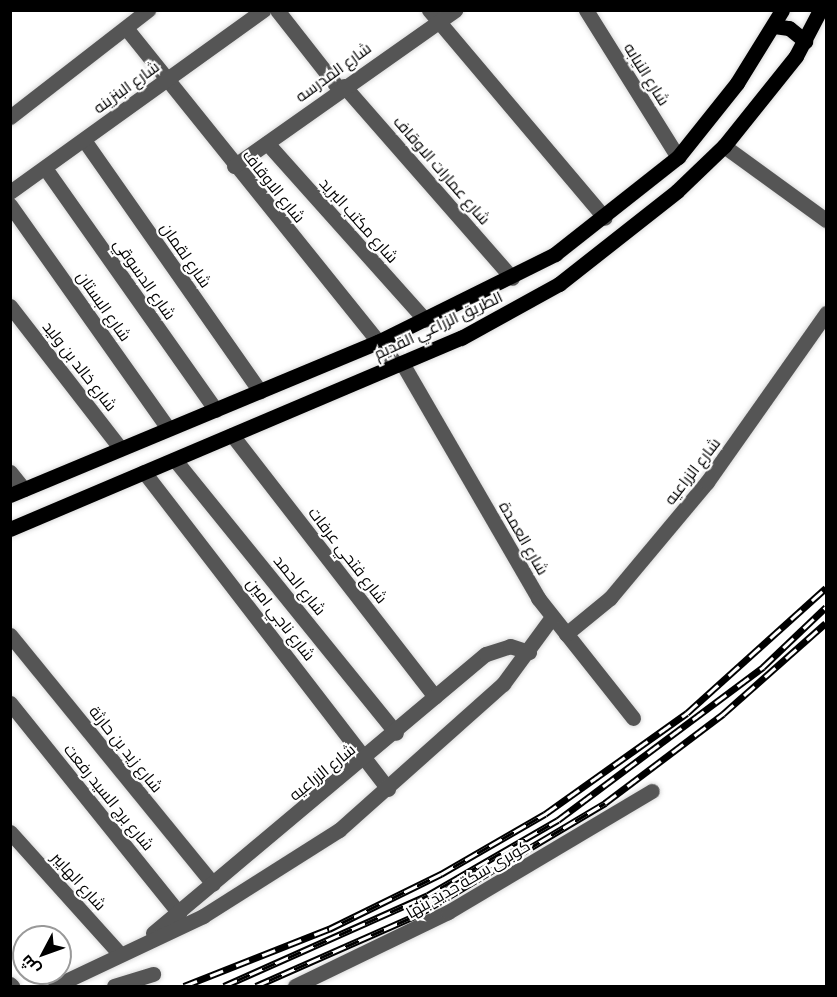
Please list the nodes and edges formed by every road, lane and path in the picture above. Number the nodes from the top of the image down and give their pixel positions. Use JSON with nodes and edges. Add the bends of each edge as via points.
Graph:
{"nodes":[{"id":1,"x":263,"y":10,"type":"edge"},
{"id":2,"x":277,"y":10,"type":"edge"},
{"id":3,"x":455,"y":10,"type":"edge"},
{"id":4,"x":586,"y":10,"type":"edge"},
{"id":5,"x":782,"y":10,"type":"edge"},
{"id":6,"x":820,"y":10,"type":"edge"},
{"id":7,"x":148,"y":11,"type":"edge"},
{"id":8,"x":433,"y":16,"type":"edge"},
{"id":9,"x":774,"y":26,"type":"junction"},
{"id":10,"x":126,"y":28,"type":"junction"},
{"id":11,"x":805,"y":41,"type":"junction"},
{"id":12,"x":166,"y":80,"type":"junction"},
{"id":13,"x":342,"y":88,"type":"junction"},
{"id":14,"x":10,"y":117,"type":"edge"},
{"id":15,"x":84,"y":140,"type":"junction"},
{"id":16,"x":267,"y":143,"type":"junction"},
{"id":17,"x":724,"y":146,"type":"junction"},
{"id":18,"x":678,"y":157,"type":"junction"},
{"id":19,"x":234,"y":166,"type":"junction"},
{"id":20,"x":45,"y":168,"type":"junction"},
{"id":21,"x":10,"y":192,"type":"edge"},
{"id":22,"x":10,"y":205,"type":"edge"},
{"id":23,"x":604,"y":218,"type":"junction"},
{"id":24,"x":826,"y":220,"type":"edge"},
{"id":25,"x":512,"y":278,"type":"junction"},
{"id":26,"x":10,"y":306,"type":"edge"},
{"id":27,"x":826,"y":313,"type":"edge"},
{"id":28,"x":425,"y":320,"type":"junction"},
{"id":29,"x":378,"y":342,"type":"junction"},
{"id":30,"x":399,"y":364,"type":"junction"},
{"id":31,"x":260,"y":391,"type":"junction"},
{"id":32,"x":216,"y":410,"type":"junction"},
{"id":33,"x":168,"y":428,"type":"junction"},
{"id":34,"x":232,"y":435,"type":"junction"},
{"id":35,"x":120,"y":448,"type":"junction"},
{"id":36,"x":175,"y":460,"type":"junction"},
{"id":37,"x":10,"y":472,"type":"edge"},
{"id":38,"x":144,"y":472,"type":"junction"},
{"id":39,"x":17,"y":492,"type":"edge"},
{"id":40,"x":10,"y":529,"type":"edge"},
{"id":41,"x":552,"y":617,"type":"junction"},
{"id":42,"x":566,"y":634,"type":"junction"},
{"id":43,"x":10,"y":635,"type":"edge"},
{"id":44,"x":529,"y":652,"type":"junction"},
{"id":45,"x":435,"y":697,"type":"junction"},
{"id":46,"x":10,"y":703,"type":"edge"},
{"id":47,"x":633,"y":718,"type":"dead end"},
{"id":48,"x":396,"y":733,"type":"junction"},
{"id":49,"x":366,"y":759,"type":"junction"},
{"id":50,"x":388,"y":789,"type":"junction"},
{"id":51,"x":652,"y":791,"type":"dead end"},
{"id":52,"x":10,"y":832,"type":"edge"},
{"id":53,"x":213,"y":884,"type":"junction"},
{"id":54,"x":178,"y":913,"type":"junction"},
{"id":55,"x":142,"y":942,"type":"junction"},
{"id":56,"x":120,"y":954,"type":"junction"},
{"id":57,"x":153,"y":974,"type":"dead end"},
{"id":58,"x":55,"y":987,"type":"edge"},
{"id":59,"x":114,"y":987,"type":"edge"},
{"id":60,"x":295,"y":987,"type":"edge"}],
"edges":[{"from":1,"to":12,"type":"street","name":"شارع البنزينه"},
{"from":2,"to":13,"type":"street","name":"شارع عمارات الاوقاف"},
{"from":3,"to":8,"type":"street","name":"شارع المدرسه"},
{"from":4,"to":18,"type":"street","name":"شارع النيابه"},
{"from":5,"to":9,"type":"main road","name":"الطريق الزراعي القديم"},
{"from":6,"to":11,"type":"main road","name":"الطريق الزراعي القديم"},
{"from":7,"to":10,"type":"street"},
{"from":8,"to":13,"type":"street","name":"شارع المدرسه"},
{"from":8,"to":23,"type":"street"},
{"from":9,"to":11,"type":"main road","via":[[789,28]]},
{"from":9,"to":18,"type":"main road","name":"الطريق الزراعي القديم","via":[[737,83]]},
{"from":10,"to":12,"type":"street","name":"شارع الاوقاف"},
{"from":10,"to":14,"type":"street"},
{"from":11,"to":17,"type":"main road","name":"الطريق الزراعي القديم"},
{"from":12,"to":15,"type":"street","name":"شارع البنزينه"},
{"from":12,"to":19,"type":"street","name":"شارع الاوقاف"},
{"from":13,"to":16,"type":"street","name":"شارع المدرسه"},
{"from":13,"to":25,"type":"street","name":"شارع عمارات الاوقاف"},
{"from":15,"to":20,"type":"street","name":"شارع البنزينه"},
{"from":15,"to":31,"type":"street","name":"شارع لقمان"},
{"from":16,"to":19,"type":"street","name":"شارع المدرسه"},
{"from":16,"to":28,"type":"street","name":"شارع مكتب البريد"},
{"from":17,"to":24,"type":"street"},
{"from":17,"to":30,"type":"main road","name":"الطريق الزراعي القديم","via":[[677,191],[558,284],[461,338]]},
{"from":18,"to":23,"type":"main road","name":"الطريق الزراعي القديم"},
{"from":19,"to":29,"type":"street","name":"شارع الاوقاف"},
{"from":20,"to":21,"type":"street","name":"شارع البنزينه"},
{"from":20,"to":32,"type":"street","name":"شارع الدسوقي"},
{"from":22,"to":33,"type":"street","name":"شارع البستان"},
{"from":23,"to":25,"type":"main road","name":"الطريق الزراعي القديم"},
{"from":25,"to":28,"type":"main road","name":"الطريق الزراعي القديم"},
{"from":26,"to":35,"type":"street","name":"شارع خالد بن وليد"},
{"from":27,"to":42,"type":"street","name":"شارع الزراعيه","via":[[707,482],[610,598]]},
{"from":28,"to":29,"type":"main road","name":"الطريق الزراعي القديم"},
{"from":29,"to":30,"type":"street","name":"شارع الاوقاف"},
{"from":29,"to":31,"type":"main road","name":"الطريق الزراعي القديم"},
{"from":30,"to":34,"type":"main road","name":"الطريق الزراعي القديم"},
{"from":30,"to":41,"type":"street","name":"شارع العمدة"},
{"from":31,"to":32,"type":"main road","name":"الطريق الزراعي القديم"},
{"from":32,"to":33,"type":"main road","name":"الطريق الزراعي القديم"},
{"from":33,"to":35,"type":"main road","name":"الطريق الزراعي القديم"},
{"from":34,"to":36,"type":"main road","name":"الطريق الزراعي القديم"},
{"from":34,"to":45,"type":"street","name":"شارع فتحي عرفات"},
{"from":35,"to":39,"type":"main road","name":"الطريق الزراعي القديم"},
{"from":36,"to":38,"type":"main road","name":"الطريق الزراعي القديم"},
{"from":36,"to":48,"type":"street","name":"شارع الحمد"},
{"from":37,"to":39,"type":"street"},
{"from":38,"to":40,"type":"main road","name":"الطريق الزراعي القديم"},
{"from":38,"to":49,"type":"street","name":"شارع ناجي امين"},
{"from":41,"to":42,"type":"street","name":"شارع العمدة"},
{"from":41,"to":44,"type":"street","name":"شارع الزراعيه"},
{"from":42,"to":47,"type":"street","name":"شارع العمدة"},
{"from":43,"to":53,"type":"street","name":"شارع زيد بن حارثة"},
{"from":44,"to":45,"type":"street","name":"شارع الزراعيه","via":[[510,646],[493,650]]},
{"from":44,"to":50,"type":"street","name":"شارع الزراعيه","via":[[503,684]]},
{"from":45,"to":48,"type":"street","name":"شارع الزراعيه"},
{"from":46,"to":54,"type":"street","name":"شارع برج السيد رفعت"},
{"from":48,"to":49,"type":"street","name":"شارع الزراعيه"},
{"from":49,"to":50,"type":"street","name":"شارع ناجي امين"},
{"from":49,"to":53,"type":"street","name":"شارع الزراعيه"},
{"from":50,"to":55,"type":"street","name":"شارع الزراعيه","via":[[306,853],[204,916]]},
{"from":51,"to":60,"type":"street","name":"كوبرى سكة حديد بنها","via":[[448,912]]},
{"from":52,"to":56,"type":"street","name":"شارع الهايبر"},
{"from":53,"to":54,"type":"street","name":"شارع الزراعيه"},
{"from":54,"to":55,"type":"street","name":"شارع الزراعيه"},
{"from":55,"to":56,"type":"street","name":"شارع الزراعيه"},
{"from":56,"to":58,"type":"street","name":"شارع الزراعيه"},
{"from":57,"to":59,"type":"street"}]}
